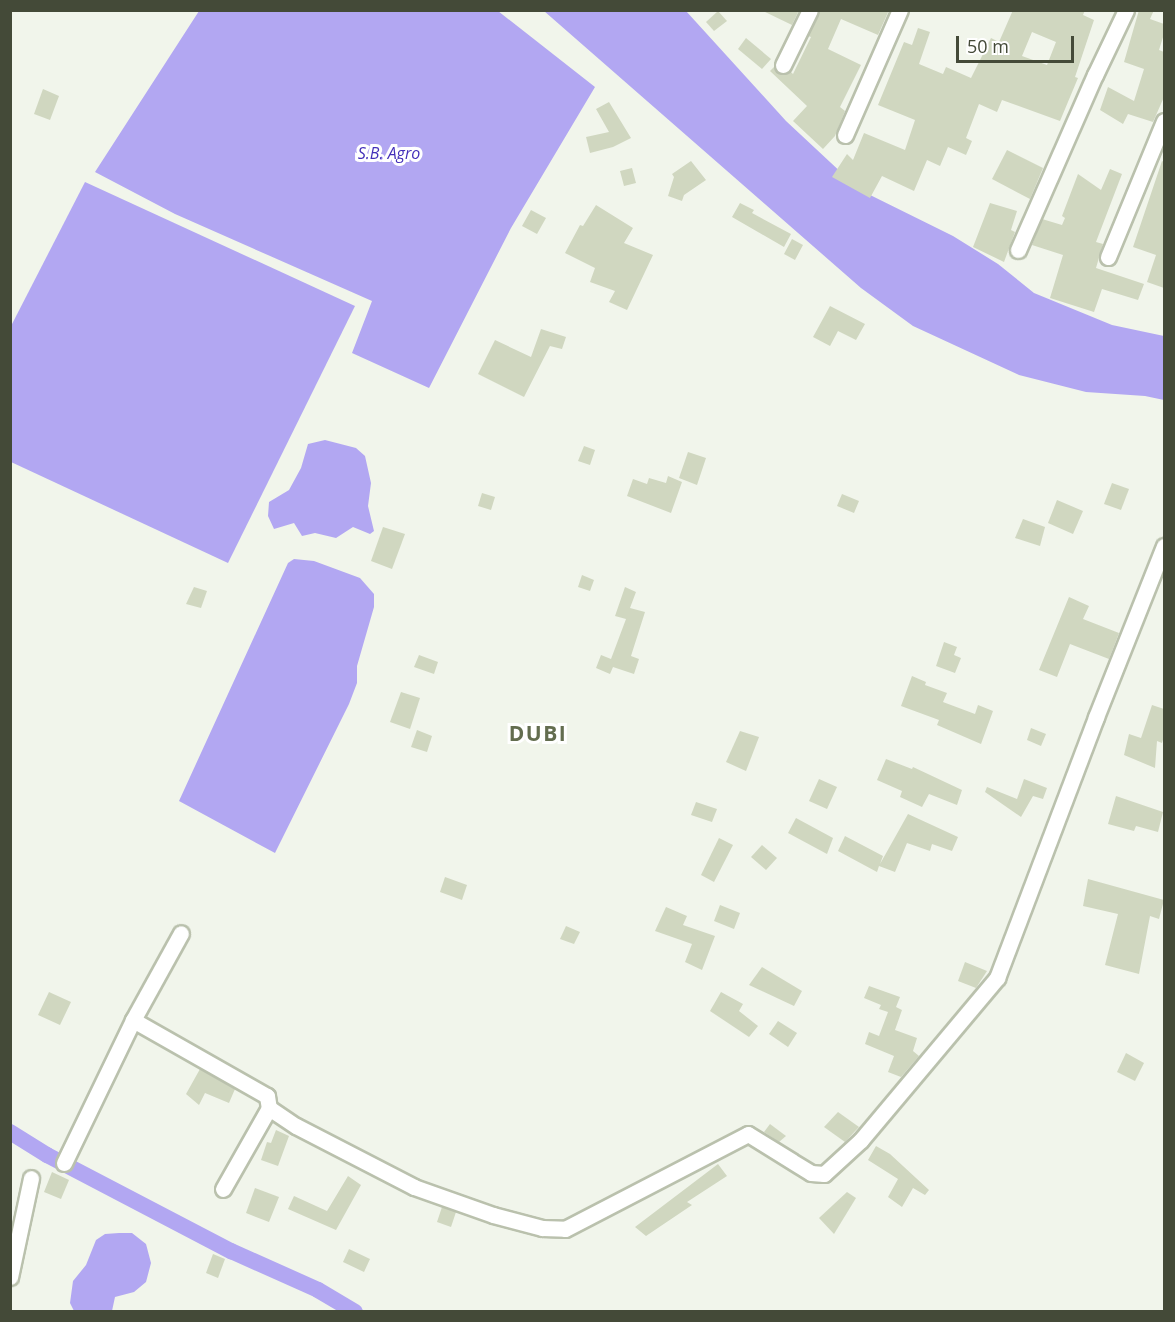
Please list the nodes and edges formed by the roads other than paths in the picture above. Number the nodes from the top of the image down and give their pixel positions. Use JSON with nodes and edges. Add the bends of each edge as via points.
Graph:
{"nodes":[{"id":1,"x":810,"y":10,"type":"edge"},
{"id":2,"x":900,"y":10,"type":"edge"},
{"id":3,"x":1126,"y":10,"type":"edge"},
{"id":4,"x":783,"y":65,"type":"dead end"},
{"id":5,"x":1164,"y":121,"type":"edge"},
{"id":6,"x":845,"y":135,"type":"dead end"},
{"id":7,"x":1018,"y":250,"type":"dead end"},
{"id":8,"x":1108,"y":257,"type":"dead end"},
{"id":9,"x":1164,"y":546,"type":"edge"},
{"id":10,"x":181,"y":933,"type":"dead end"},
{"id":11,"x":133,"y":1020,"type":"junction"},
{"id":12,"x":269,"y":1108,"type":"junction"},
{"id":13,"x":64,"y":1163,"type":"dead end"},
{"id":14,"x":31,"y":1178,"type":"dead end"},
{"id":15,"x":223,"y":1189,"type":"dead end"},
{"id":16,"x":10,"y":1276,"type":"edge"}],
"edges":[{"from":1,"to":4,"type":"street"},
{"from":2,"to":6,"type":"street"},
{"from":3,"to":7,"type":"street"},
{"from":5,"to":8,"type":"street"},
{"from":9,"to":12,"type":"street","via":[[997,978],[861,1140],[824,1174],[811,1173],[748,1134],[565,1228],[542,1228],[414,1187]]},
{"from":10,"to":11,"type":"street"},
{"from":11,"to":12,"type":"street","via":[[267,1096]]},
{"from":11,"to":13,"type":"street"},
{"from":12,"to":15,"type":"street"},
{"from":14,"to":16,"type":"street"}]}
